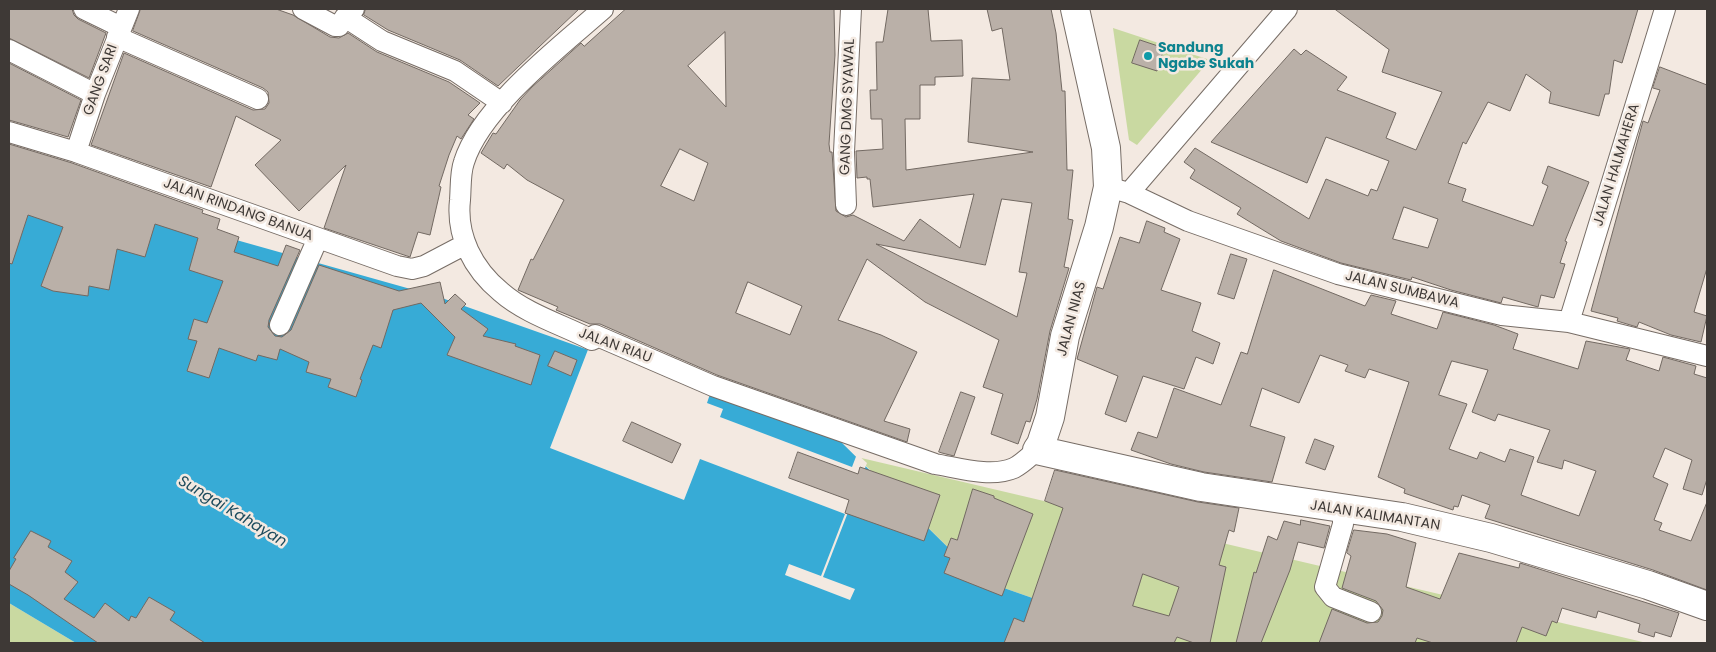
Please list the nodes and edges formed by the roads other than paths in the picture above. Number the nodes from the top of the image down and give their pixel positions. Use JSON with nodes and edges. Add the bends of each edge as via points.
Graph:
{"nodes":[{"id":1,"x":84,"y":9,"type":"edge"},
{"id":2,"x":303,"y":9,"type":"edge"},
{"id":3,"x":603,"y":9,"type":"edge"},
{"id":4,"x":851,"y":9,"type":"edge"},
{"id":5,"x":1074,"y":9,"type":"edge"},
{"id":6,"x":1287,"y":9,"type":"edge"},
{"id":7,"x":1665,"y":9,"type":"edge"},
{"id":8,"x":349,"y":13,"type":"edge"},
{"id":9,"x":122,"y":24,"type":"edge"},
{"id":10,"x":9,"y":50,"type":"edge"},
{"id":11,"x":95,"y":94,"type":"junction"},
{"id":12,"x":258,"y":99,"type":"dead end"},
{"id":13,"x":502,"y":103,"type":"junction"},
{"id":14,"x":9,"y":132,"type":"edge"},
{"id":15,"x":76,"y":152,"type":"junction"},
{"id":16,"x":1118,"y":190,"type":"junction"},
{"id":17,"x":846,"y":205,"type":"dead end"},
{"id":18,"x":318,"y":238,"type":"junction"},
{"id":19,"x":464,"y":245,"type":"junction"},
{"id":20,"x":1569,"y":322,"type":"junction"},
{"id":21,"x":280,"y":325,"type":"dead end"},
{"id":22,"x":1707,"y":356,"type":"edge"},
{"id":23,"x":1037,"y":450,"type":"junction"},
{"id":24,"x":1343,"y":510,"type":"junction"},
{"id":25,"x":1707,"y":606,"type":"edge"},
{"id":26,"x":1371,"y":612,"type":"dead end"}],
"edges":[{"from":1,"to":9,"type":"street"},
{"from":2,"to":8,"type":"street","via":[[335,26],[339,26]]},
{"from":3,"to":13,"type":"street","name":"JALAN RIAU"},
{"from":4,"to":17,"type":"street","name":"GANG DMG SYAWAL","via":[[844,152]]},
{"from":5,"to":16,"type":"street","name":"JALAN NIAS"},
{"from":6,"to":16,"type":"street"},
{"from":7,"to":20,"type":"street","name":"JALAN HALMAHERA"},
{"from":8,"to":13,"type":"street","via":[[382,41],[456,71]]},
{"from":9,"to":11,"type":"street","name":"GANG SARI"},
{"from":9,"to":12,"type":"street"},
{"from":10,"to":11,"type":"street"},
{"from":11,"to":15,"type":"street","name":"GANG SARI"},
{"from":13,"to":19,"type":"street","name":"JALAN RIAU","via":[[478,133],[464,162],[458,216]]},
{"from":14,"to":15,"type":"street","name":"JALAN RINDANG BANUA"},
{"from":15,"to":18,"type":"street","name":"JALAN RINDANG BANUA"},
{"from":16,"to":20,"type":"street","name":"JALAN SUMBAWA","via":[[1188,220],[1338,274],[1502,315]]},
{"from":16,"to":23,"type":"street","name":"JALAN NIAS","via":[[1099,227],[1065,336],[1050,417]]},
{"from":18,"to":19,"type":"street","name":"JALAN RINDANG BANUA","via":[[412,269]]},
{"from":18,"to":21,"type":"street"},
{"from":19,"to":23,"type":"street","name":"JALAN RIAU","via":[[501,292],[524,307],[592,340],[596,335],[713,386],[935,464],[973,471],[995,471],[1014,468]]},
{"from":20,"to":22,"type":"street","name":"JALAN SUMBAWA"},
{"from":23,"to":24,"type":"street","name":"JALAN KALIMANTAN","via":[[1201,486]]},
{"from":24,"to":25,"type":"street","name":"JALAN KALIMANTAN","via":[[1402,517],[1491,538]]},
{"from":24,"to":26,"type":"street","via":[[1343,524],[1325,587],[1333,596]]}]}
